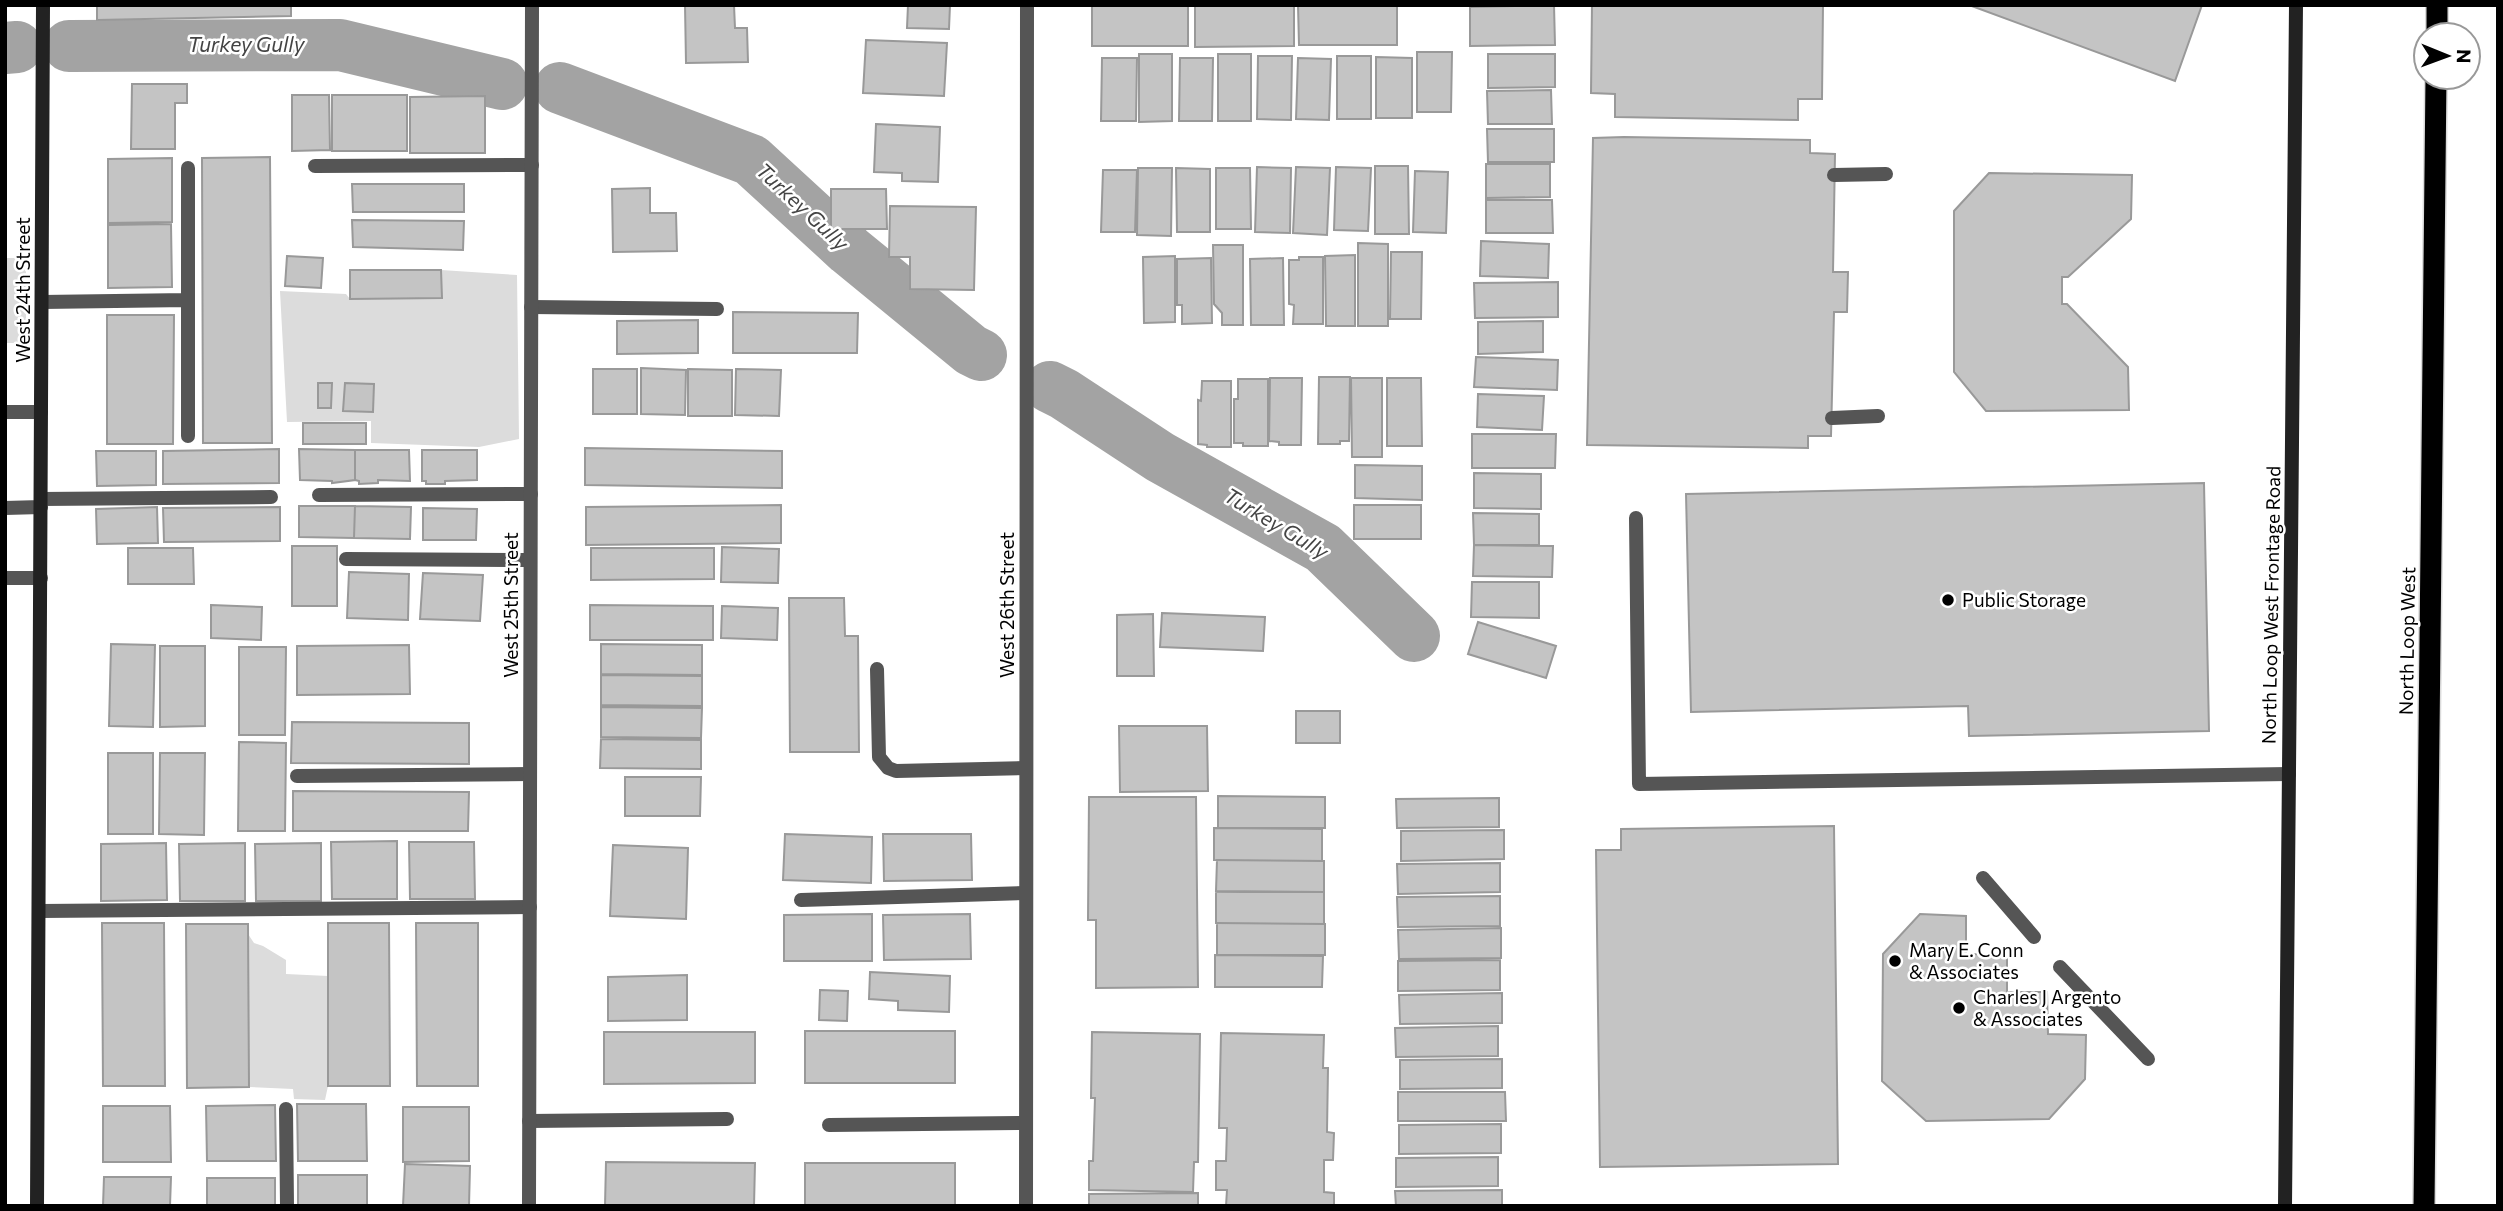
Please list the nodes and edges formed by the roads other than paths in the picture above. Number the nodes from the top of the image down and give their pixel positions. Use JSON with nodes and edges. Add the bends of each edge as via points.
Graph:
{"nodes":[{"id":1,"x":43,"y":5,"type":"edge"},
{"id":2,"x":532,"y":5,"type":"edge"},
{"id":3,"x":1027,"y":5,"type":"edge"},
{"id":4,"x":2296,"y":5,"type":"edge"},
{"id":5,"x":2437,"y":91,"type":"edge"},
{"id":6,"x":531,"y":165,"type":"junction"},
{"id":7,"x":315,"y":166,"type":"dead end"},
{"id":8,"x":188,"y":168,"type":"dead end"},
{"id":9,"x":1886,"y":174,"type":"dead end"},
{"id":10,"x":1835,"y":175,"type":"dead end"},
{"id":11,"x":188,"y":300,"type":"junction"},
{"id":12,"x":42,"y":302,"type":"junction"},
{"id":13,"x":531,"y":307,"type":"junction"},
{"id":14,"x":717,"y":309,"type":"dead end"},
{"id":15,"x":5,"y":412,"type":"edge"},
{"id":16,"x":41,"y":412,"type":"junction"},
{"id":17,"x":1878,"y":416,"type":"dead end"},
{"id":18,"x":1832,"y":418,"type":"dead end"},
{"id":19,"x":188,"y":436,"type":"dead end"},
{"id":20,"x":531,"y":494,"type":"junction"},
{"id":21,"x":319,"y":495,"type":"dead end"},
{"id":22,"x":271,"y":497,"type":"dead end"},
{"id":23,"x":41,"y":503,"type":"junction"},
{"id":24,"x":5,"y":508,"type":"edge"},
{"id":25,"x":1636,"y":518,"type":"dead end"},
{"id":26,"x":346,"y":559,"type":"dead end"},
{"id":27,"x":530,"y":560,"type":"junction"},
{"id":28,"x":5,"y":578,"type":"edge"},
{"id":29,"x":41,"y":578,"type":"junction"},
{"id":30,"x":877,"y":669,"type":"dead end"},
{"id":31,"x":1026,"y":768,"type":"junction"},
{"id":32,"x":530,"y":774,"type":"junction"},
{"id":33,"x":2289,"y":774,"type":"junction"},
{"id":34,"x":297,"y":776,"type":"dead end"},
{"id":35,"x":1983,"y":878,"type":"dead end"},
{"id":36,"x":1026,"y":893,"type":"junction"},
{"id":37,"x":801,"y":900,"type":"dead end"},
{"id":38,"x":530,"y":907,"type":"junction"},
{"id":39,"x":40,"y":911,"type":"junction"},
{"id":40,"x":2034,"y":937,"type":"dead end"},
{"id":41,"x":2060,"y":967,"type":"dead end"},
{"id":42,"x":2148,"y":1059,"type":"dead end"},
{"id":43,"x":286,"y":1109,"type":"dead end"},
{"id":44,"x":727,"y":1119,"type":"dead end"},
{"id":45,"x":529,"y":1121,"type":"junction"},
{"id":46,"x":1026,"y":1124,"type":"junction"},
{"id":47,"x":829,"y":1125,"type":"dead end"},
{"id":48,"x":2425,"y":1142,"type":"junction"},
{"id":49,"x":37,"y":1206,"type":"edge"},
{"id":50,"x":287,"y":1206,"type":"edge"},
{"id":51,"x":529,"y":1206,"type":"edge"},
{"id":52,"x":1026,"y":1206,"type":"edge"},
{"id":53,"x":2285,"y":1206,"type":"edge"},
{"id":54,"x":2417,"y":1206,"type":"edge"},
{"id":55,"x":2424,"y":1206,"type":"edge"}],
"edges":[{"from":1,"to":12,"type":"street","name":"West 24th Street"},
{"from":2,"to":6,"type":"street","name":"West 25th Street"},
{"from":3,"to":31,"type":"street","name":"West 26th Street"},
{"from":4,"to":33,"type":"street","name":"North Loop West Frontage Road"},
{"from":5,"to":48,"type":"highway","name":"North Loop West"},
{"from":6,"to":7,"type":"street"},
{"from":6,"to":13,"type":"street","name":"West 25th Street"},
{"from":8,"to":11,"type":"street"},
{"from":9,"to":10,"type":"street"},
{"from":11,"to":12,"type":"street"},
{"from":11,"to":19,"type":"street"},
{"from":12,"to":16,"type":"street","name":"West 24th Street"},
{"from":13,"to":14,"type":"street"},
{"from":13,"to":20,"type":"street","name":"West 25th Street"},
{"from":15,"to":16,"type":"street"},
{"from":16,"to":23,"type":"street","name":"West 24th Street"},
{"from":17,"to":18,"type":"street"},
{"from":20,"to":21,"type":"street"},
{"from":20,"to":27,"type":"street","name":"West 25th Street"},
{"from":22,"to":23,"type":"street"},
{"from":23,"to":24,"type":"street"},
{"from":23,"to":29,"type":"street","name":"West 24th Street"},
{"from":25,"to":33,"type":"street","via":[[1639,784]]},
{"from":26,"to":27,"type":"street"},
{"from":27,"to":32,"type":"street","name":"West 25th Street"},
{"from":28,"to":29,"type":"street"},
{"from":29,"to":39,"type":"street","name":"West 24th Street"},
{"from":30,"to":31,"type":"street","via":[[879,757],[887,768]]},
{"from":31,"to":36,"type":"street","name":"West 26th Street"},
{"from":32,"to":34,"type":"street"},
{"from":32,"to":38,"type":"street","name":"West 25th Street"},
{"from":33,"to":53,"type":"street","name":"North Loop West Frontage Road"},
{"from":35,"to":40,"type":"street"},
{"from":36,"to":37,"type":"street"},
{"from":36,"to":46,"type":"street","name":"West 26th Street"},
{"from":38,"to":39,"type":"street"},
{"from":38,"to":45,"type":"street","name":"West 25th Street"},
{"from":39,"to":49,"type":"street","name":"West 24th Street"},
{"from":41,"to":42,"type":"street"},
{"from":43,"to":50,"type":"street"},
{"from":44,"to":45,"type":"street"},
{"from":45,"to":51,"type":"street","name":"West 25th Street"},
{"from":46,"to":47,"type":"street"},
{"from":46,"to":52,"type":"street","name":"West 26th Street"},
{"from":48,"to":54,"type":"highway"},
{"from":48,"to":55,"type":"highway","name":"North Loop West"}]}
